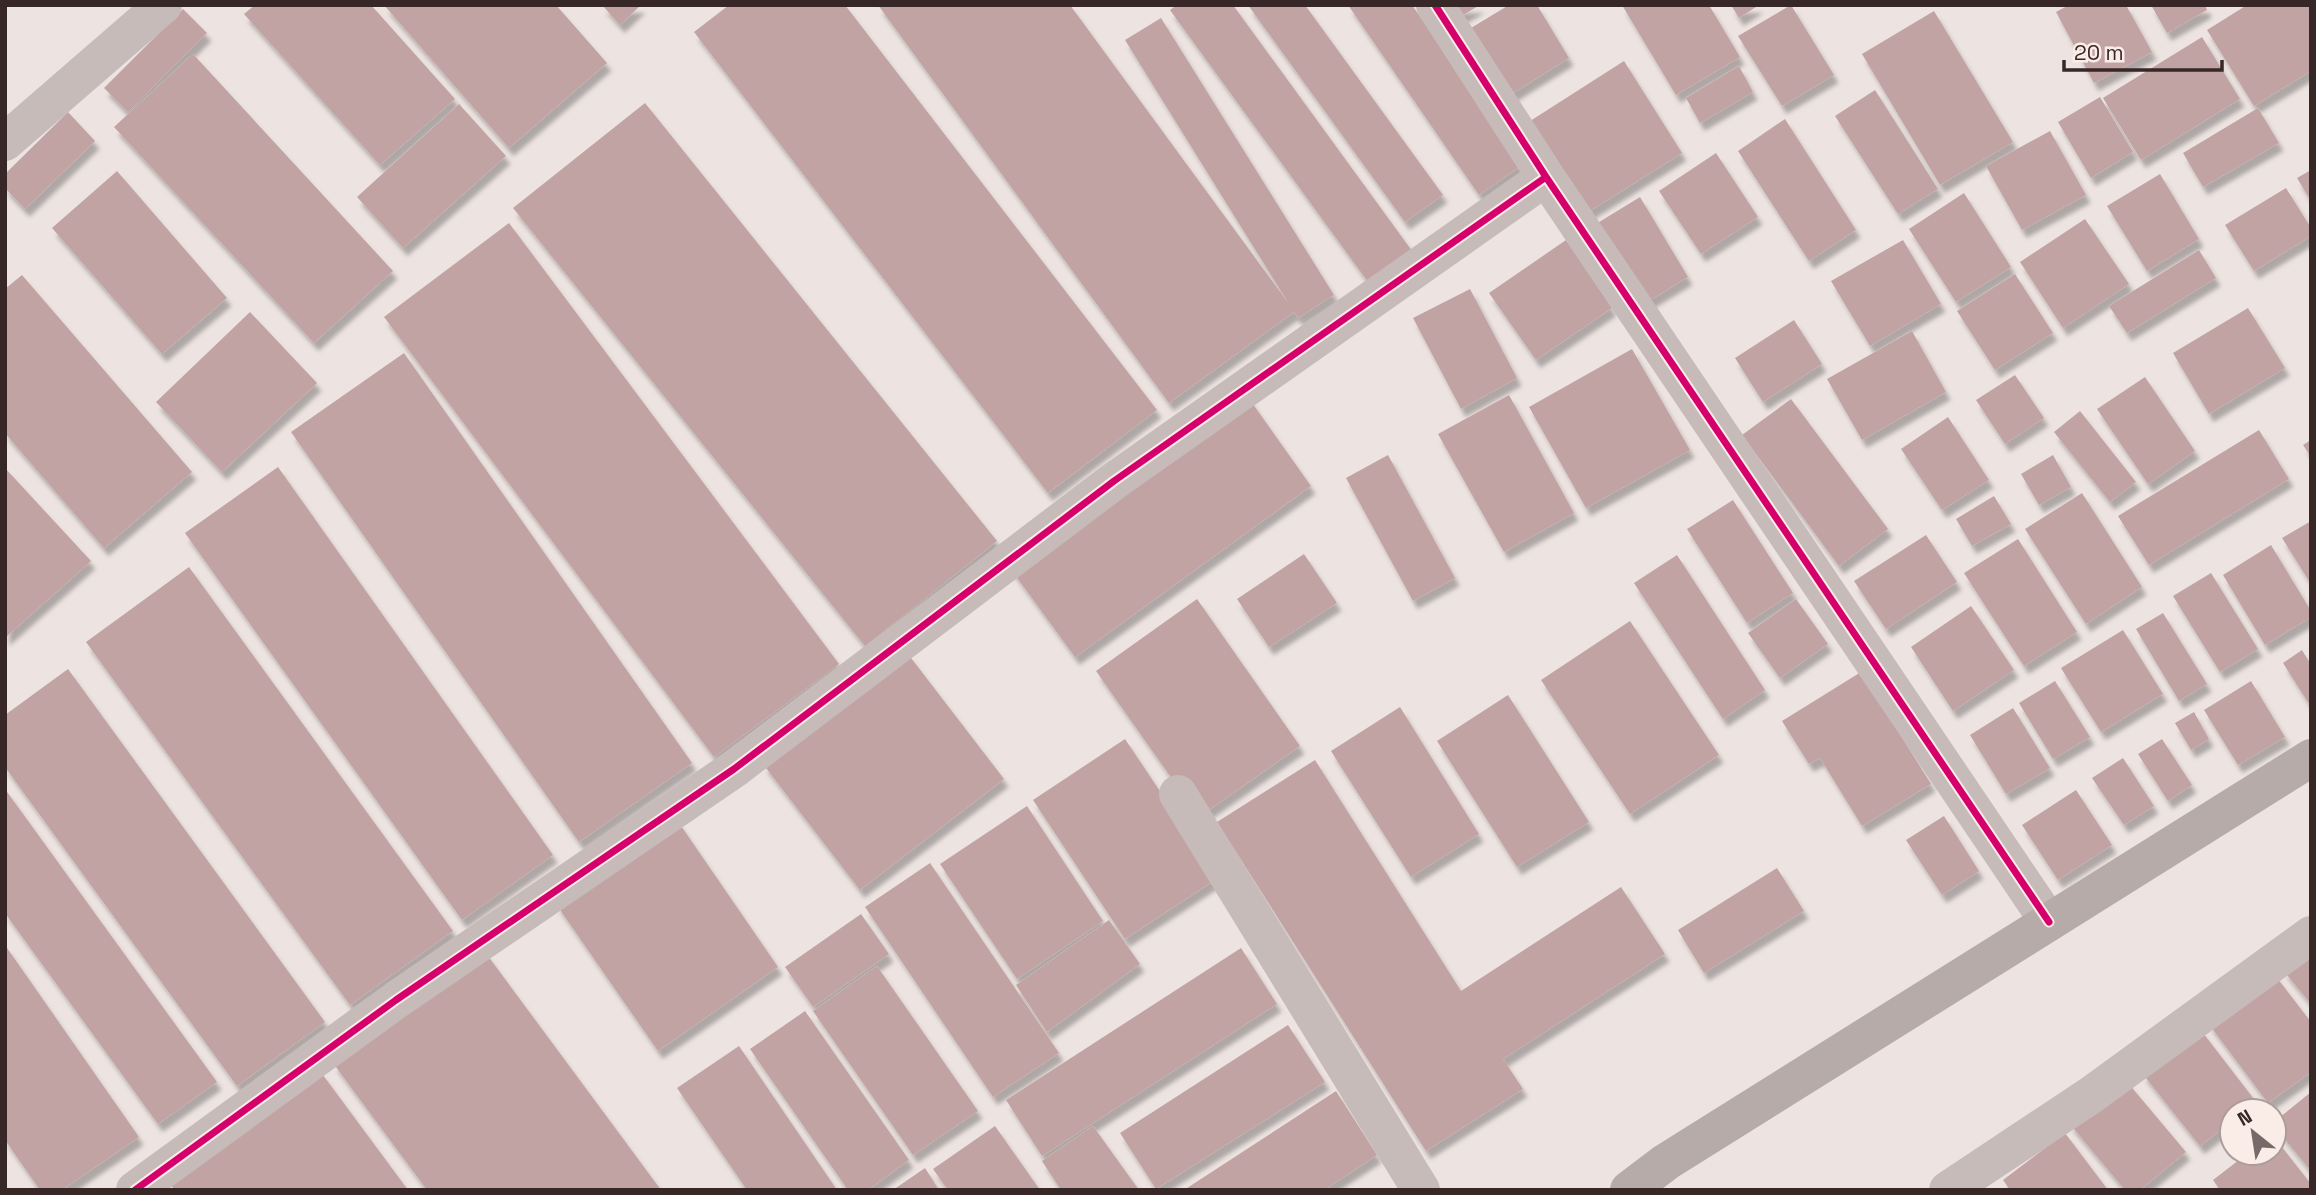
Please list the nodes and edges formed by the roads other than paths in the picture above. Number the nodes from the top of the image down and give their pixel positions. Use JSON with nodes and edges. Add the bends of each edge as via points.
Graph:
{"nodes":[{"id":1,"x":163,"y":5,"type":"edge"},
{"id":2,"x":1435,"y":5,"type":"edge"},
{"id":3,"x":5,"y":142,"type":"edge"},
{"id":4,"x":1546,"y":177,"type":"junction"},
{"id":5,"x":2311,"y":758,"type":"edge"},
{"id":6,"x":1178,"y":794,"type":"dead end"},
{"id":7,"x":2049,"y":922,"type":"junction"},
{"id":8,"x":2311,"y":934,"type":"edge"},
{"id":9,"x":135,"y":1190,"type":"edge"},
{"id":10,"x":1420,"y":1190,"type":"edge"},
{"id":11,"x":1629,"y":1190,"type":"edge"},
{"id":12,"x":1948,"y":1190,"type":"edge"}],
"edges":[{"from":1,"to":3,"type":"street"},
{"from":2,"to":4,"type":"street"},
{"from":4,"to":7,"type":"street"},
{"from":4,"to":9,"type":"street","via":[[1114,481],[734,769],[396,1000]]},
{"from":5,"to":7,"type":"main road"},
{"from":6,"to":10,"type":"street"},
{"from":7,"to":11,"type":"main road","via":[[1666,1161]]},
{"from":8,"to":12,"type":"street","via":[[2091,1095]]}]}
